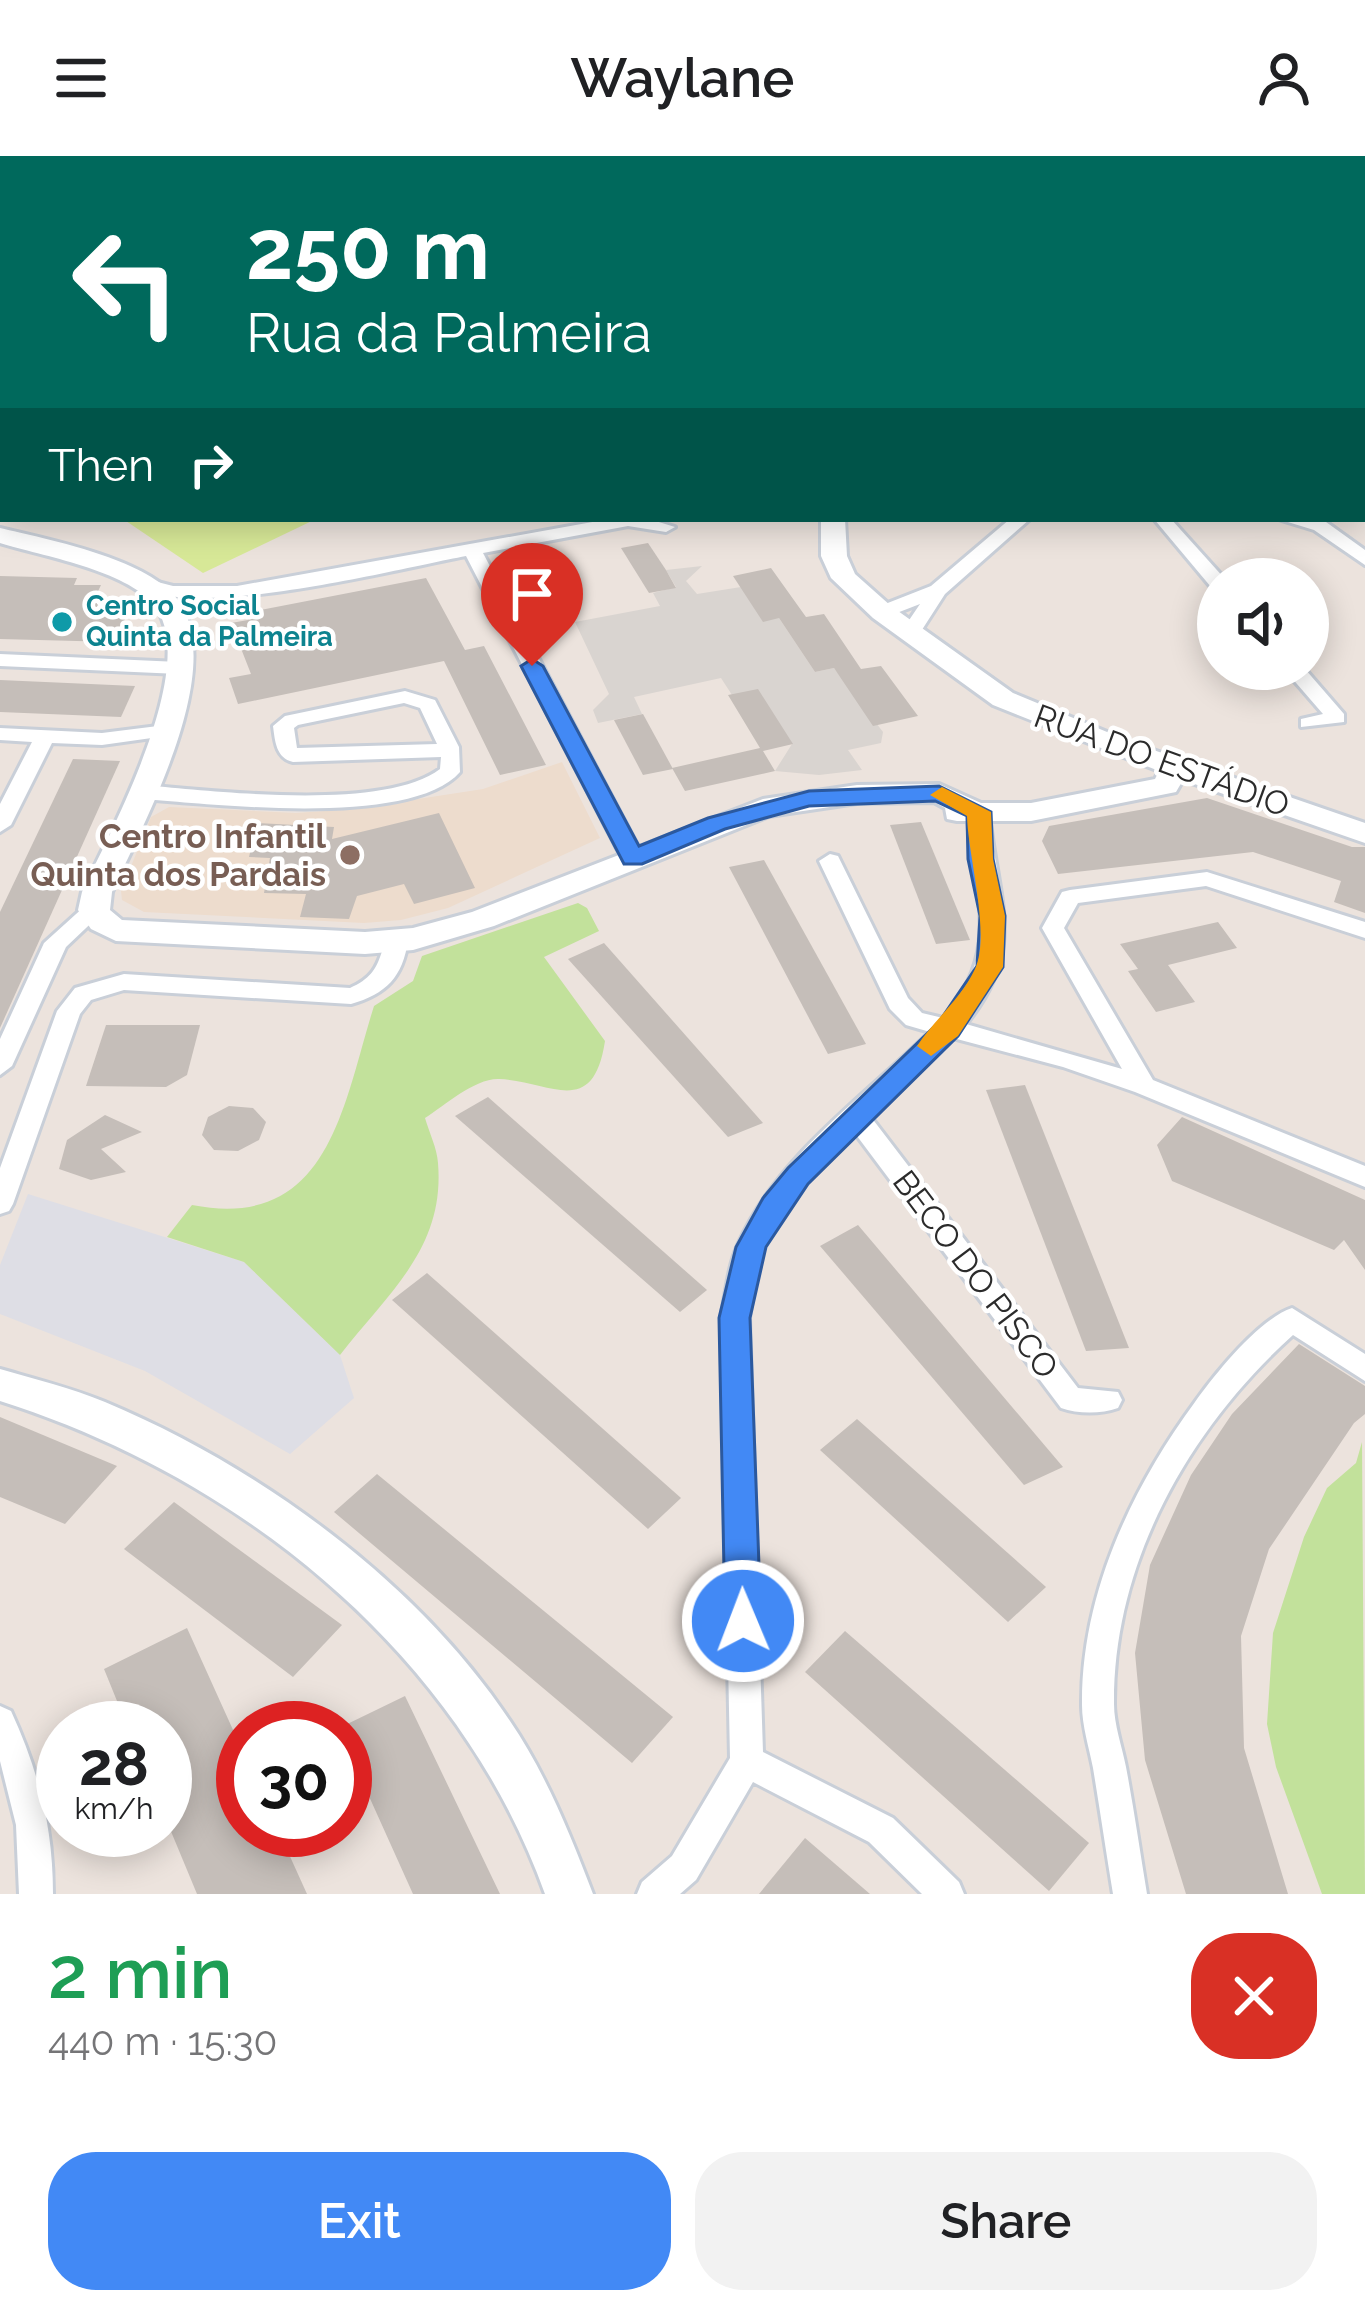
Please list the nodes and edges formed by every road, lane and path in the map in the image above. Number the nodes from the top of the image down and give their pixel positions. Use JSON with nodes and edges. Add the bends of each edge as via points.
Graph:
{"nodes":[{"id":1,"x":623,"y":522,"type":"edge"},
{"id":2,"x":634,"y":522,"type":"edge"},
{"id":3,"x":832,"y":522,"type":"edge"},
{"id":4,"x":1017,"y":522,"type":"edge"},
{"id":5,"x":1164,"y":522,"type":"edge"},
{"id":6,"x":1302,"y":522,"type":"edge"},
{"id":7,"x":666,"y":527,"type":"dead end"},
{"id":8,"x":0,"y":535,"type":"edge"},
{"id":9,"x":472,"y":550,"type":"junction"},
{"id":10,"x":1365,"y":559,"type":"edge"},
{"id":11,"x":1197,"y":560,"type":"edge"},
{"id":12,"x":140,"y":584,"type":"junction"},
{"id":13,"x":281,"y":584,"type":"junction"},
{"id":14,"x":938,"y":590,"type":"junction"},
{"id":15,"x":882,"y":611,"type":"junction"},
{"id":16,"x":181,"y":629,"type":"junction"},
{"id":17,"x":911,"y":632,"type":"junction"},
{"id":18,"x":0,"y":660,"type":"edge"},
{"id":19,"x":179,"y":668,"type":"junction"},
{"id":20,"x":1312,"y":690,"type":"edge"},
{"id":21,"x":1308,"y":723,"type":"dead end"},
{"id":22,"x":0,"y":734,"type":"edge"},
{"id":23,"x":45,"y":736,"type":"junction"},
{"id":24,"x":162,"y":741,"type":"junction"},
{"id":25,"x":448,"y":750,"type":"junction"},
{"id":26,"x":1175,"y":767,"type":"junction"},
{"id":27,"x":142,"y":792,"type":"junction"},
{"id":28,"x":979,"y":812,"type":"junction"},
{"id":29,"x":0,"y":825,"type":"edge"},
{"id":30,"x":1365,"y":832,"type":"edge"},
{"id":31,"x":633,"y":858,"type":"junction"},
{"id":32,"x":830,"y":861,"type":"dead end"},
{"id":33,"x":94,"y":910,"type":"junction"},
{"id":34,"x":1365,"y":930,"type":"edge"},
{"id":35,"x":397,"y":940,"type":"junction"},
{"id":36,"x":948,"y":1029,"type":"junction"},
{"id":37,"x":0,"y":1066,"type":"edge"},
{"id":38,"x":1144,"y":1086,"type":"junction"},
{"id":39,"x":858,"y":1118,"type":"junction"},
{"id":40,"x":1360,"y":1176,"type":"edge"},
{"id":41,"x":0,"y":1204,"type":"edge"},
{"id":42,"x":1365,"y":1369,"type":"edge"},
{"id":43,"x":0,"y":1385,"type":"edge"},
{"id":44,"x":1108,"y":1400,"type":"dead end"},
{"id":45,"x":0,"y":1722,"type":"edge"},
{"id":46,"x":747,"y":1761,"type":"junction"},
{"id":47,"x":36,"y":1894,"type":"edge"},
{"id":48,"x":569,"y":1894,"type":"edge"},
{"id":49,"x":654,"y":1894,"type":"edge"},
{"id":50,"x":947,"y":1894,"type":"edge"},
{"id":51,"x":1130,"y":1894,"type":"edge"}],
"edges":[{"from":1,"to":9,"type":"street"},
{"from":2,"to":7,"type":"street"},
{"from":3,"to":15,"type":"street","name":"RUA DO ESTÁDIO","via":[[833,556],[844,578]]},
{"from":4,"to":14,"type":"street"},
{"from":5,"to":11,"type":"street"},
{"from":6,"to":10,"type":"street","via":[[1321,526]]},
{"from":8,"to":12,"type":"street"},
{"from":9,"to":13,"type":"street"},
{"from":9,"to":31,"type":"street"},
{"from":12,"to":13,"type":"street","via":[[173,592]]},
{"from":12,"to":16,"type":"street","via":[[170,605]]},
{"from":13,"to":16,"type":"street","via":[[198,605]]},
{"from":14,"to":15,"type":"street"},
{"from":14,"to":17,"type":"street"},
{"from":15,"to":17,"type":"street","name":"RUA DO ESTÁDIO"},
{"from":16,"to":19,"type":"street"},
{"from":17,"to":26,"type":"street","name":"RUA DO ESTÁDIO","via":[[1040,718]]},
{"from":18,"to":19,"type":"street"},
{"from":19,"to":24,"type":"street"},
{"from":20,"to":21,"type":"street","via":[[1337,718]]},
{"from":22,"to":23,"type":"street"},
{"from":23,"to":24,"type":"street"},
{"from":23,"to":29,"type":"street"},
{"from":24,"to":27,"type":"street"},
{"from":25,"to":25,"type":"street","via":[[428,704],[405,698],[283,726],[293,756]]},
{"from":25,"to":27,"type":"street","via":[[449,775],[431,789],[388,798]]},
{"from":26,"to":28,"type":"street","via":[[1166,786],[1031,812]]},
{"from":26,"to":30,"type":"street","name":"RUA DO ESTÁDIO"},
{"from":27,"to":33,"type":"street"},
{"from":28,"to":31,"type":"street","via":[[897,794],[809,799]]},
{"from":28,"to":36,"type":"street","via":[[990,967]]},
{"from":31,"to":35,"type":"street","via":[[483,919]]},
{"from":32,"to":36,"type":"street","via":[[898,1004]]},
{"from":33,"to":35,"type":"street","via":[[116,930],[139,933]]},
{"from":33,"to":37,"type":"street","via":[[56,943]]},
{"from":34,"to":38,"type":"street","via":[[1207,879],[1070,897],[1053,928]]},
{"from":35,"to":41,"type":"street","via":[[385,979],[351,996],[124,982],[83,994],[70,1010]]},
{"from":36,"to":38,"type":"street"},
{"from":36,"to":39,"type":"street"},
{"from":38,"to":40,"type":"street"},
{"from":39,"to":44,"type":"street","name":"BECO DO PISCO","via":[[1071,1400]]},
{"from":39,"to":46,"type":"street","via":[[774,1206],[751,1247],[735,1318]]},
{"from":42,"to":51,"type":"street","via":[[1292,1318],[1214,1400],[1153,1491],[1113,1581],[1098,1702]]},
{"from":43,"to":48,"type":"street","via":[[91,1414],[165,1450],[348,1574],[479,1713],[521,1781]]},
{"from":45,"to":47,"type":"street","via":[[37,1826]]},
{"from":46,"to":49,"type":"street","via":[[684,1868]]},
{"from":46,"to":50,"type":"street","via":[[881,1830]]}]}
